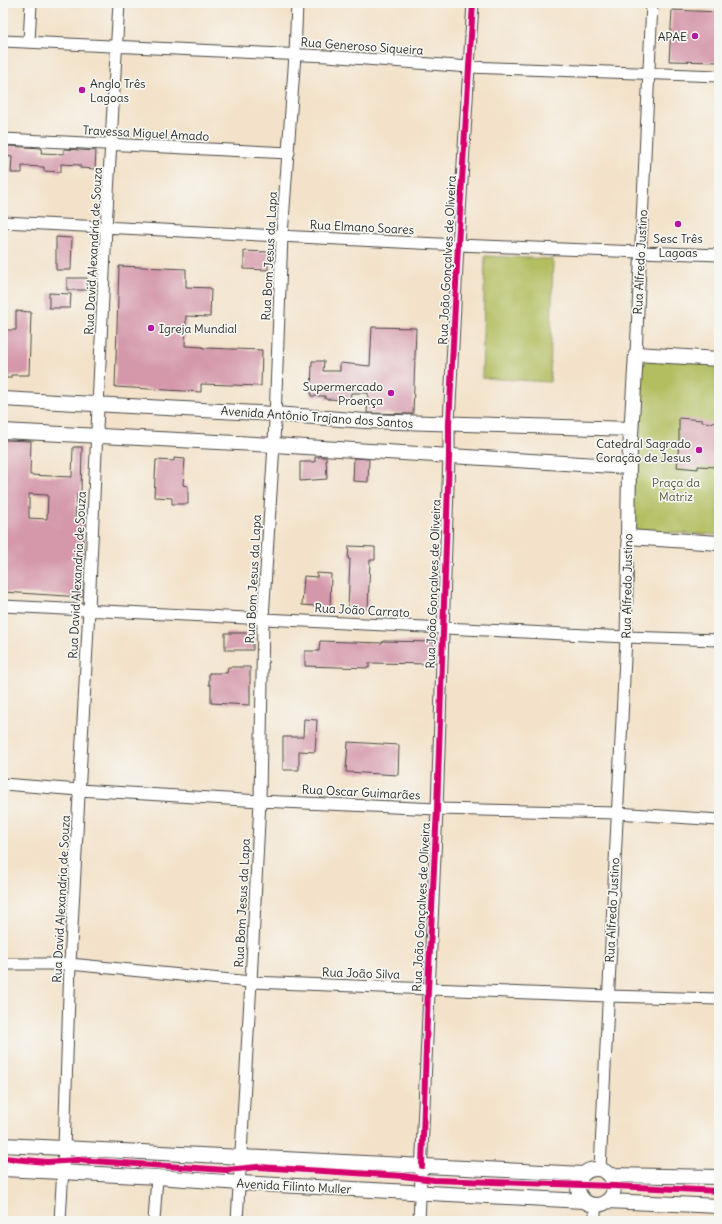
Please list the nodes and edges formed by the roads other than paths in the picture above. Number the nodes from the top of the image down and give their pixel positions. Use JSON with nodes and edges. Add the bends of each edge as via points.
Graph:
{"nodes":[{"id":1,"x":31,"y":3,"type":"edge"},
{"id":2,"x":119,"y":3,"type":"edge"},
{"id":3,"x":297,"y":3,"type":"edge"},
{"id":4,"x":473,"y":3,"type":"edge"},
{"id":5,"x":652,"y":3,"type":"edge"},
{"id":6,"x":3,"y":41,"type":"edge"},
{"id":7,"x":29,"y":42,"type":"junction"},
{"id":8,"x":117,"y":46,"type":"junction"},
{"id":9,"x":295,"y":55,"type":"junction"},
{"id":10,"x":469,"y":67,"type":"junction"},
{"id":11,"x":649,"y":73,"type":"junction"},
{"id":12,"x":719,"y":76,"type":"edge"},
{"id":13,"x":3,"y":139,"type":"edge"},
{"id":14,"x":112,"y":144,"type":"junction"},
{"id":15,"x":288,"y":153,"type":"junction"},
{"id":16,"x":3,"y":222,"type":"edge"},
{"id":17,"x":106,"y":228,"type":"junction"},
{"id":18,"x":282,"y":235,"type":"junction"},
{"id":19,"x":458,"y":245,"type":"junction"},
{"id":20,"x":640,"y":252,"type":"junction"},
{"id":21,"x":719,"y":255,"type":"edge"},
{"id":22,"x":636,"y":354,"type":"junction"},
{"id":23,"x":719,"y":359,"type":"edge"},
{"id":24,"x":3,"y":399,"type":"edge"},
{"id":25,"x":98,"y":404,"type":"junction"},
{"id":26,"x":275,"y":414,"type":"junction"},
{"id":27,"x":449,"y":424,"type":"junction"},
{"id":28,"x":631,"y":429,"type":"junction"},
{"id":29,"x":3,"y":431,"type":"edge"},
{"id":30,"x":97,"y":436,"type":"junction"},
{"id":31,"x":274,"y":445,"type":"junction"},
{"id":32,"x":449,"y":456,"type":"junction"},
{"id":33,"x":629,"y":467,"type":"junction"},
{"id":34,"x":628,"y":537,"type":"junction"},
{"id":35,"x":719,"y":543,"type":"edge"},
{"id":36,"x":3,"y":606,"type":"edge"},
{"id":37,"x":89,"y":609,"type":"junction"},
{"id":38,"x":263,"y":618,"type":"junction"},
{"id":39,"x":442,"y":627,"type":"junction"},
{"id":40,"x":626,"y":637,"type":"junction"},
{"id":41,"x":719,"y":640,"type":"edge"},
{"id":42,"x":3,"y":784,"type":"edge"},
{"id":43,"x":79,"y":790,"type":"junction"},
{"id":44,"x":260,"y":801,"type":"junction"},
{"id":45,"x":437,"y":809,"type":"junction"},
{"id":46,"x":617,"y":813,"type":"junction"},
{"id":47,"x":719,"y":820,"type":"edge"},
{"id":48,"x":3,"y":964,"type":"edge"},
{"id":49,"x":70,"y":964,"type":"junction"},
{"id":50,"x":251,"y":982,"type":"junction"},
{"id":51,"x":428,"y":989,"type":"junction"},
{"id":52,"x":608,"y":996,"type":"junction"},
{"id":53,"x":719,"y":999,"type":"edge"},
{"id":54,"x":3,"y":1145,"type":"edge"},
{"id":55,"x":64,"y":1149,"type":"junction"},
{"id":56,"x":241,"y":1157,"type":"junction"},
{"id":57,"x":422,"y":1166,"type":"junction"},
{"id":58,"x":3,"y":1169,"type":"edge"},
{"id":59,"x":63,"y":1172,"type":"junction"},
{"id":60,"x":605,"y":1172,"type":"junction"},
{"id":61,"x":583,"y":1174,"type":"junction"},
{"id":62,"x":157,"y":1177,"type":"junction"},
{"id":63,"x":719,"y":1178,"type":"edge"},
{"id":64,"x":240,"y":1183,"type":"junction"},
{"id":65,"x":421,"y":1193,"type":"junction"},
{"id":66,"x":595,"y":1202,"type":"junction"},
{"id":67,"x":719,"y":1206,"type":"edge"},
{"id":68,"x":60,"y":1221,"type":"edge"},
{"id":69,"x":154,"y":1221,"type":"edge"},
{"id":70,"x":238,"y":1221,"type":"edge"},
{"id":71,"x":419,"y":1221,"type":"edge"},
{"id":72,"x":595,"y":1221,"type":"edge"}],
"edges":[{"from":1,"to":7,"type":"street"},
{"from":2,"to":8,"type":"street","name":"Rua David Alexandria de Souza"},
{"from":3,"to":9,"type":"street","name":"Rua Bom Jesus da Lapa"},
{"from":4,"to":10,"type":"street","name":"Rua João Gonçalves de Oliveira"},
{"from":5,"to":11,"type":"street","name":"Rua Alfredo Justino"},
{"from":6,"to":7,"type":"street","name":"Rua Generoso Siqueira"},
{"from":7,"to":8,"type":"street","name":"Rua Generoso Siqueira"},
{"from":8,"to":9,"type":"street","name":"Rua Generoso Siqueira"},
{"from":8,"to":14,"type":"street","name":"Rua David Alexandria de Souza"},
{"from":9,"to":10,"type":"street","name":"Rua Generoso Siqueira"},
{"from":9,"to":15,"type":"street","name":"Rua Bom Jesus da Lapa"},
{"from":10,"to":11,"type":"street","name":"Rua Generoso Siqueira"},
{"from":10,"to":19,"type":"street","name":"Rua João Gonçalves de Oliveira"},
{"from":11,"to":12,"type":"street","name":"Rua Generoso Siqueira"},
{"from":11,"to":20,"type":"street","name":"Rua Alfredo Justino"},
{"from":13,"to":14,"type":"street","name":"Travessa Miguel Amado"},
{"from":14,"to":15,"type":"street","name":"Travessa Miguel Amado"},
{"from":14,"to":17,"type":"street","name":"Rua David Alexandria de Souza"},
{"from":15,"to":18,"type":"street","name":"Rua Bom Jesus da Lapa"},
{"from":16,"to":17,"type":"street","name":"Rua Elmano Soares"},
{"from":17,"to":18,"type":"street","name":"Rua Elmano Soares"},
{"from":17,"to":25,"type":"street","name":"Rua David Alexandria de Souza"},
{"from":18,"to":19,"type":"street","name":"Rua Elmano Soares"},
{"from":18,"to":26,"type":"street","name":"Rua Bom Jesus da Lapa"},
{"from":19,"to":20,"type":"street","name":"Rua Elmano Soares"},
{"from":19,"to":27,"type":"street","name":"Rua João Gonçalves de Oliveira"},
{"from":20,"to":21,"type":"street","name":"Rua Elmano Soares"},
{"from":20,"to":22,"type":"street","name":"Rua Alfredo Justino"},
{"from":22,"to":23,"type":"main road"},
{"from":22,"to":28,"type":"main road","name":"Rua Alfredo Justino"},
{"from":24,"to":25,"type":"main road","name":"Avenida Antônio Trajano dos Santos"},
{"from":25,"to":26,"type":"main road","name":"Avenida Antônio Trajano dos Santos"},
{"from":25,"to":30,"type":"street","name":"Rua David Alexandria de Souza"},
{"from":26,"to":27,"type":"main road","name":"Avenida Antônio Trajano dos Santos"},
{"from":26,"to":31,"type":"street","name":"Rua Bom Jesus da Lapa"},
{"from":27,"to":28,"type":"main road","name":"Avenida Antônio Trajano dos Santos"},
{"from":27,"to":32,"type":"street","name":"Rua João Gonçalves de Oliveira"},
{"from":28,"to":33,"type":"main road","name":"Rua Alfredo Justino"},
{"from":29,"to":30,"type":"main road"},
{"from":30,"to":31,"type":"main road"},
{"from":30,"to":37,"type":"street","name":"Rua David Alexandria de Souza"},
{"from":31,"to":32,"type":"main road"},
{"from":31,"to":38,"type":"street","name":"Rua Bom Jesus da Lapa"},
{"from":32,"to":33,"type":"main road"},
{"from":32,"to":39,"type":"street","name":"Rua João Gonçalves de Oliveira"},
{"from":33,"to":34,"type":"main road","name":"Rua Alfredo Justino"},
{"from":34,"to":35,"type":"main road"},
{"from":34,"to":40,"type":"street","name":"Rua Alfredo Justino"},
{"from":36,"to":37,"type":"street","name":"Rua João Carrato"},
{"from":37,"to":38,"type":"street","name":"Rua João Carrato"},
{"from":37,"to":43,"type":"street","name":"Rua David Alexandria de Souza"},
{"from":38,"to":39,"type":"street","name":"Rua João Carrato"},
{"from":38,"to":44,"type":"street","name":"Rua Bom Jesus da Lapa"},
{"from":39,"to":40,"type":"street","name":"Rua João Carrato"},
{"from":39,"to":45,"type":"street","name":"Rua João Gonçalves de Oliveira"},
{"from":40,"to":41,"type":"street","name":"Rua João Carrato"},
{"from":40,"to":46,"type":"street","name":"Rua Alfredo Justino"},
{"from":42,"to":43,"type":"street","name":"Rua Oscar Guimarães"},
{"from":43,"to":44,"type":"street","name":"Rua Oscar Guimarães"},
{"from":43,"to":49,"type":"street","name":"Rua David Alexandria de Souza"},
{"from":44,"to":45,"type":"street","name":"Rua Oscar Guimarães"},
{"from":44,"to":50,"type":"street","name":"Rua Bom Jesus da Lapa"},
{"from":45,"to":46,"type":"street","name":"Rua Oscar Guimarães"},
{"from":45,"to":51,"type":"street","name":"Rua João Gonçalves de Oliveira"},
{"from":46,"to":47,"type":"street","name":"Rua Oscar Guimarães"},
{"from":46,"to":52,"type":"street","name":"Rua Alfredo Justino"},
{"from":48,"to":49,"type":"street","name":"Rua João Silva"},
{"from":49,"to":50,"type":"street","name":"Rua João Silva"},
{"from":49,"to":55,"type":"street","name":"Rua David Alexandria de Souza"},
{"from":50,"to":51,"type":"street","name":"Rua João Silva"},
{"from":50,"to":56,"type":"street","name":"Rua Bom Jesus da Lapa"},
{"from":51,"to":52,"type":"street","name":"Rua João Silva"},
{"from":51,"to":57,"type":"street","name":"Rua João Gonçalves de Oliveira"},
{"from":52,"to":53,"type":"street","name":"Rua João Silva"},
{"from":52,"to":60,"type":"street","name":"Rua Alfredo Justino"},
{"from":54,"to":55,"type":"main road"},
{"from":55,"to":56,"type":"main road"},
{"from":55,"to":59,"type":"street","name":"Rua David Alexandria de Souza"},
{"from":56,"to":57,"type":"main road"},
{"from":56,"to":64,"type":"street","name":"Rua Bom Jesus da Lapa"},
{"from":57,"to":61,"type":"main road"},
{"from":57,"to":65,"type":"street","name":"Rua João Gonçalves de Oliveira"},
{"from":58,"to":59,"type":"main road","name":"Avenida Filinto Muller"},
{"from":59,"to":62,"type":"main road","name":"Avenida Filinto Muller"},
{"from":59,"to":68,"type":"street"},
{"from":60,"to":61,"type":"main road","via":[[594,1169]]},
{"from":60,"to":63,"type":"main road"},
{"from":60,"to":66,"type":"main road","via":[[613,1180],[613,1192],[611,1197]]},
{"from":61,"to":66,"type":"main road","via":[[578,1185],[580,1196]]},
{"from":62,"to":64,"type":"main road","name":"Avenida Filinto Muller"},
{"from":62,"to":69,"type":"street"},
{"from":64,"to":65,"type":"main road","name":"Avenida Filinto Muller"},
{"from":64,"to":70,"type":"street","name":"Rua Bom Jesus da Lapa"},
{"from":65,"to":66,"type":"main road","name":"Avenida Filinto Muller"},
{"from":65,"to":71,"type":"street"},
{"from":66,"to":67,"type":"main road","name":"Avenida Filinto Muller"},
{"from":66,"to":72,"type":"street"}]}
